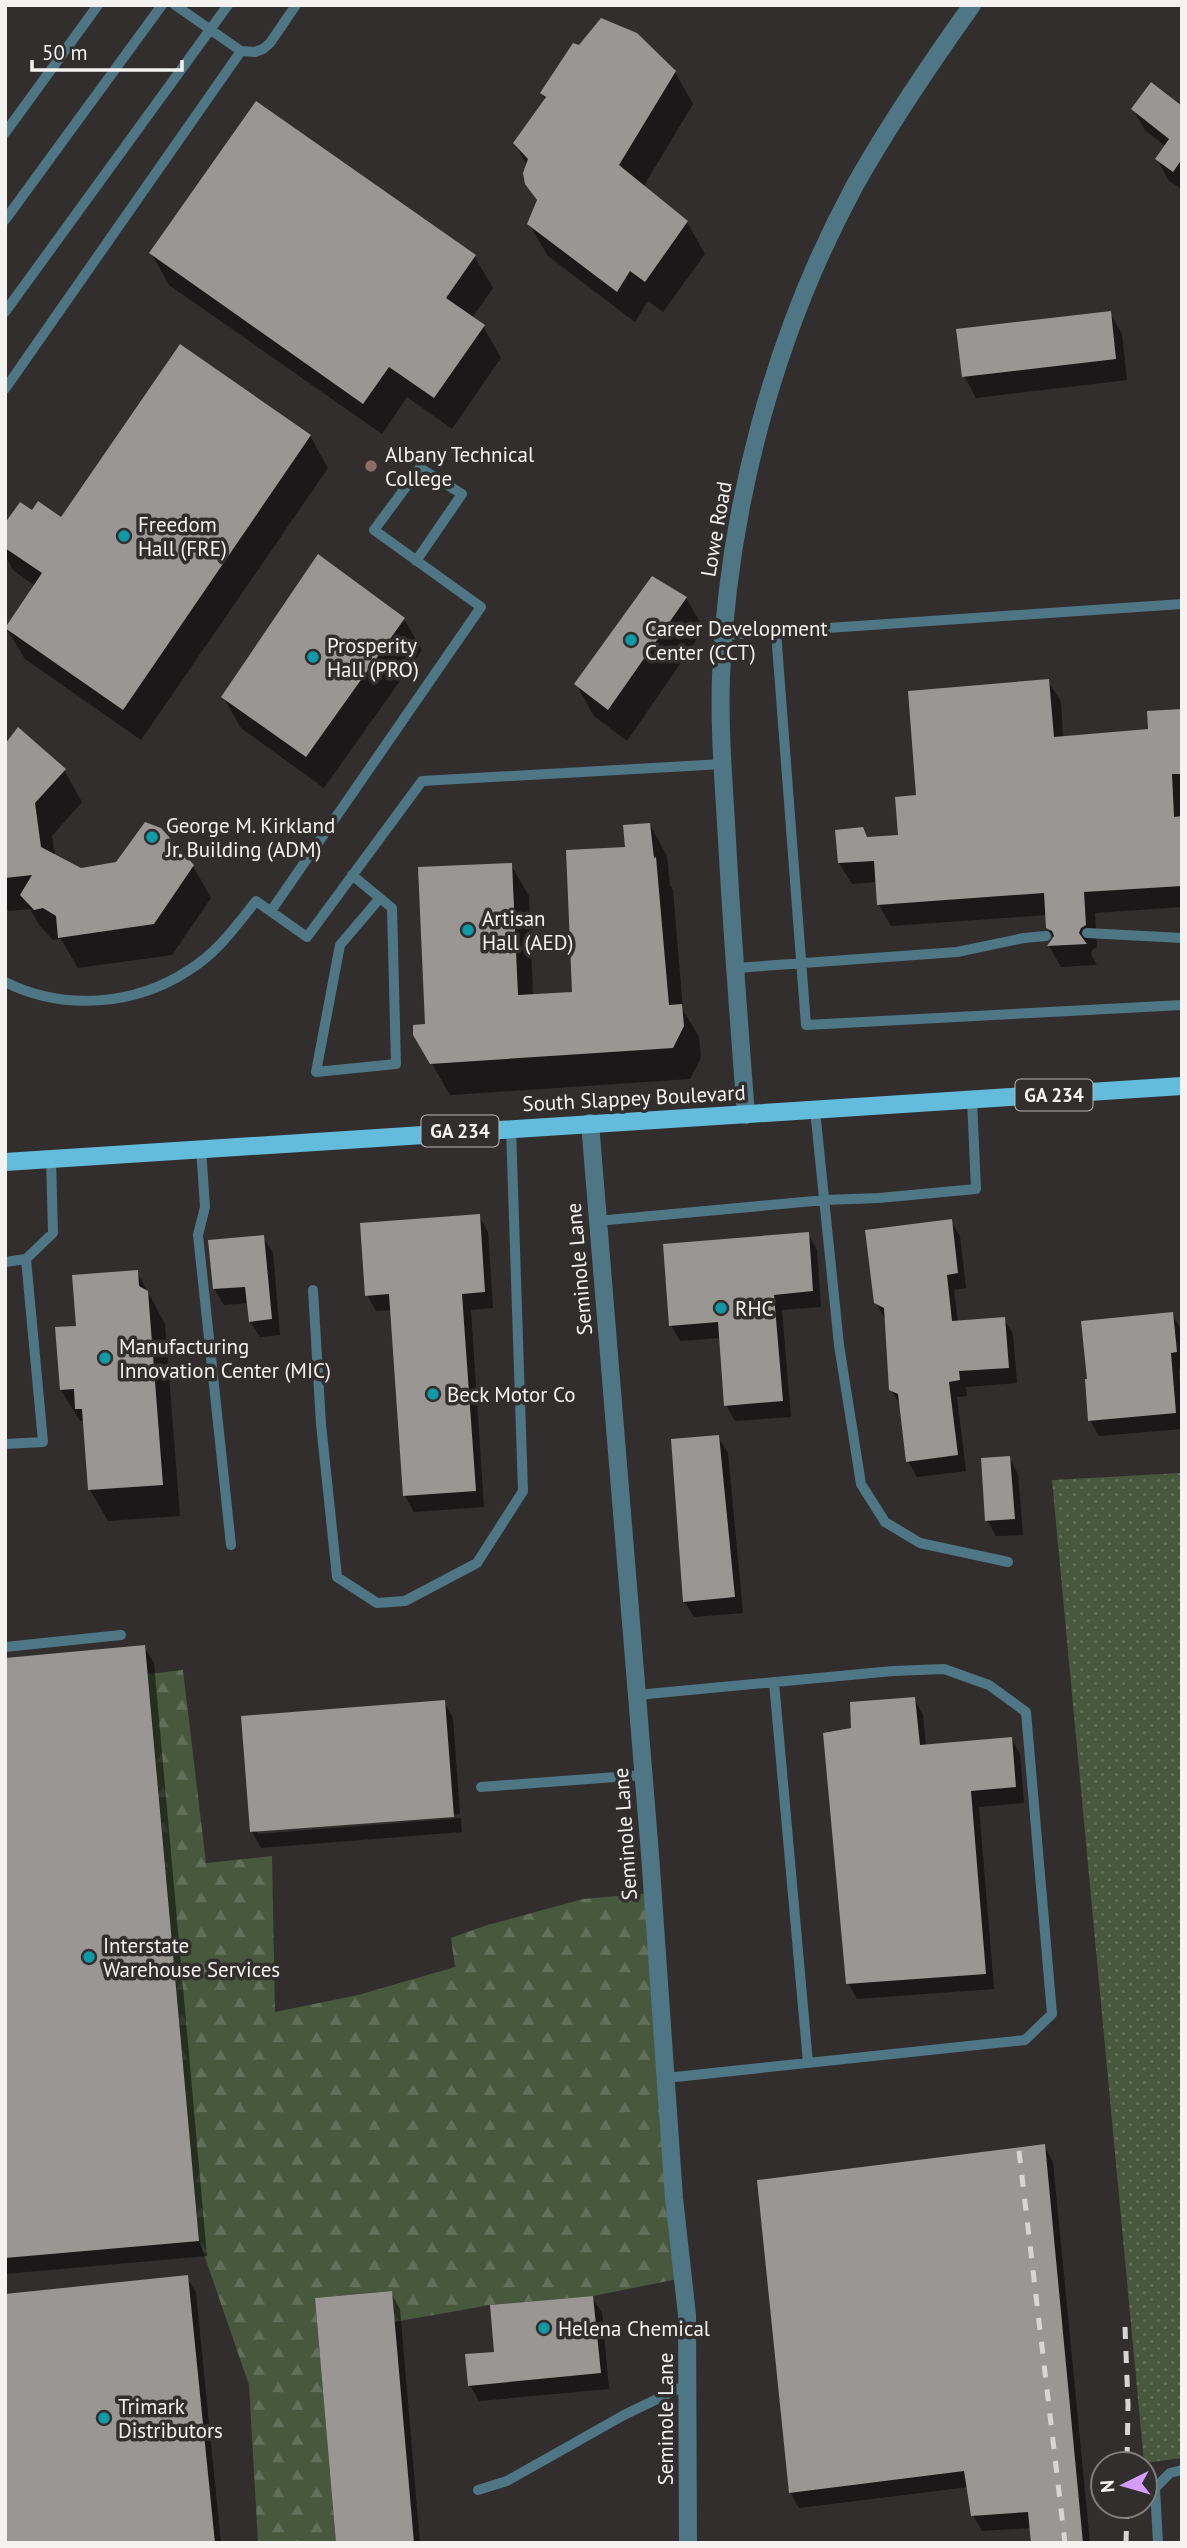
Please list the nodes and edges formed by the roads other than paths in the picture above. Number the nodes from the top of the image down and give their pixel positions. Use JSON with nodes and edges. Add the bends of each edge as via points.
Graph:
{"nodes":[{"id":1,"x":98,"y":5,"type":"edge"},
{"id":2,"x":162,"y":5,"type":"edge"},
{"id":3,"x":175,"y":5,"type":"edge"},
{"id":4,"x":228,"y":5,"type":"edge"},
{"id":5,"x":296,"y":5,"type":"edge"},
{"id":6,"x":972,"y":5,"type":"edge"},
{"id":7,"x":210,"y":29,"type":"junction"},
{"id":8,"x":241,"y":51,"type":"junction"},
{"id":9,"x":5,"y":133,"type":"edge"},
{"id":10,"x":5,"y":220,"type":"edge"},
{"id":11,"x":5,"y":313,"type":"edge"},
{"id":12,"x":5,"y":389,"type":"edge"},
{"id":13,"x":416,"y":561,"type":"junction"},
{"id":14,"x":1182,"y":604,"type":"edge"},
{"id":15,"x":776,"y":632,"type":"junction"},
{"id":16,"x":723,"y":635,"type":"junction"},
{"id":17,"x":723,"y":764,"type":"junction"},
{"id":18,"x":352,"y":875,"type":"junction"},
{"id":19,"x":380,"y":898,"type":"junction"},
{"id":20,"x":271,"y":911,"type":"junction"},
{"id":21,"x":1087,"y":933,"type":"dead end"},
{"id":22,"x":1046,"y":936,"type":"dead end"},
{"id":23,"x":1182,"y":938,"type":"edge"},
{"id":24,"x":801,"y":962,"type":"junction"},
{"id":25,"x":734,"y":968,"type":"junction"},
{"id":26,"x":5,"y":982,"type":"edge"},
{"id":27,"x":1182,"y":1005,"type":"edge"},
{"id":28,"x":1182,"y":1086,"type":"edge"},
{"id":29,"x":972,"y":1100,"type":"junction"},
{"id":30,"x":815,"y":1111,"type":"junction"},
{"id":31,"x":746,"y":1115,"type":"junction"},
{"id":32,"x":590,"y":1123,"type":"junction"},
{"id":33,"x":511,"y":1128,"type":"junction"},
{"id":34,"x":201,"y":1148,"type":"junction"},
{"id":35,"x":51,"y":1158,"type":"junction"},
{"id":36,"x":5,"y":1162,"type":"edge"},
{"id":37,"x":824,"y":1199,"type":"junction"},
{"id":38,"x":597,"y":1220,"type":"junction"},
{"id":39,"x":26,"y":1259,"type":"junction"},
{"id":40,"x":5,"y":1262,"type":"edge"},
{"id":41,"x":313,"y":1290,"type":"dead end"},
{"id":42,"x":5,"y":1444,"type":"edge"},
{"id":43,"x":231,"y":1545,"type":"dead end"},
{"id":44,"x":1008,"y":1562,"type":"dead end"},
{"id":45,"x":121,"y":1635,"type":"dead end"},
{"id":46,"x":5,"y":1647,"type":"edge"},
{"id":47,"x":774,"y":1682,"type":"junction"},
{"id":48,"x":637,"y":1695,"type":"junction"},
{"id":49,"x":643,"y":1775,"type":"junction"},
{"id":50,"x":481,"y":1787,"type":"dead end"},
{"id":51,"x":808,"y":2063,"type":"junction"},
{"id":52,"x":666,"y":2078,"type":"junction"},
{"id":53,"x":686,"y":2385,"type":"junction"},
{"id":54,"x":1182,"y":2470,"type":"edge"},
{"id":55,"x":478,"y":2490,"type":"dead end"},
{"id":56,"x":688,"y":2543,"type":"edge"},
{"id":57,"x":1158,"y":2543,"type":"edge"}],
"edges":[{"from":1,"to":9,"type":"lane"},
{"from":2,"to":10,"type":"lane"},
{"from":3,"to":7,"type":"lane"},
{"from":4,"to":7,"type":"lane"},
{"from":5,"to":8,"type":"lane","via":[[263,49]]},
{"from":6,"to":16,"type":"street","name":"Lowe Road","via":[[879,144],[804,295],[756,443]]},
{"from":7,"to":8,"type":"lane"},
{"from":7,"to":11,"type":"lane"},
{"from":8,"to":12,"type":"lane"},
{"from":13,"to":13,"type":"lane","via":[[374,530],[420,468],[462,494]]},
{"from":13,"to":20,"type":"lane","via":[[481,607]]},
{"from":14,"to":15,"type":"lane"},
{"from":15,"to":16,"type":"lane"},
{"from":15,"to":24,"type":"lane"},
{"from":16,"to":17,"type":"street","name":"Lowe Road"},
{"from":17,"to":18,"type":"lane","via":[[422,781]]},
{"from":17,"to":25,"type":"street","name":"Lowe Road"},
{"from":18,"to":19,"type":"lane"},
{"from":18,"to":20,"type":"lane","via":[[307,937]]},
{"from":19,"to":19,"type":"lane","via":[[391,908],[397,1064],[316,1072],[340,945]]},
{"from":20,"to":26,"type":"lane","via":[[256,901],[219,946],[189,971],[125,996],[96,1002],[55,999]]},
{"from":21,"to":23,"type":"lane"},
{"from":22,"to":24,"type":"lane","via":[[957,952]]},
{"from":24,"to":25,"type":"lane"},
{"from":24,"to":27,"type":"lane","via":[[806,1025]]},
{"from":25,"to":31,"type":"street","name":"Lowe Road"},
{"from":28,"to":29,"type":"main road","name":"South Slappey Boulevard","number":"GA 234"},
{"from":29,"to":30,"type":"main road","name":"South Slappey Boulevard","number":"GA 234"},
{"from":29,"to":37,"type":"lane","via":[[976,1189]]},
{"from":30,"to":31,"type":"main road","name":"South Slappey Boulevard","number":"GA 234"},
{"from":30,"to":37,"type":"lane"},
{"from":31,"to":32,"type":"main road","name":"South Slappey Boulevard","number":"GA 234"},
{"from":32,"to":33,"type":"main road","name":"South Slappey Boulevard","number":"GA 234"},
{"from":32,"to":38,"type":"street","name":"Seminole Lane"},
{"from":33,"to":34,"type":"main road","name":"South Slappey Boulevard","number":"GA 234"},
{"from":33,"to":41,"type":"lane","via":[[523,1491],[477,1563],[405,1601],[377,1603],[337,1577]]},
{"from":34,"to":35,"type":"main road","name":"South Slappey Boulevard","number":"GA 234"},
{"from":34,"to":43,"type":"lane","via":[[205,1207],[198,1235]]},
{"from":35,"to":36,"type":"main road","name":"South Slappey Boulevard","number":"GA 234"},
{"from":35,"to":39,"type":"lane","via":[[53,1233]]},
{"from":37,"to":38,"type":"lane"},
{"from":37,"to":44,"type":"lane","via":[[839,1345],[861,1483],[884,1522],[920,1543]]},
{"from":38,"to":48,"type":"street","name":"Seminole Lane"},
{"from":39,"to":40,"type":"lane"},
{"from":39,"to":42,"type":"lane","via":[[43,1441]]},
{"from":45,"to":46,"type":"lane"},
{"from":47,"to":48,"type":"lane"},
{"from":47,"to":51,"type":"lane"},
{"from":47,"to":51,"type":"lane","via":[[944,1669],[989,1685],[1026,1712],[1052,2014],[1025,2040]]},
{"from":48,"to":49,"type":"street","name":"Seminole Lane"},
{"from":49,"to":50,"type":"lane"},
{"from":49,"to":52,"type":"street","name":"Seminole Lane"},
{"from":51,"to":52,"type":"lane"},
{"from":52,"to":53,"type":"street","name":"Seminole Lane","via":[[687,2315]]},
{"from":53,"to":55,"type":"lane","via":[[507,2481]]},
{"from":53,"to":56,"type":"street","name":"Seminole Lane"},
{"from":54,"to":57,"type":"lane","via":[[1170,2473],[1155,2488]]}]}
